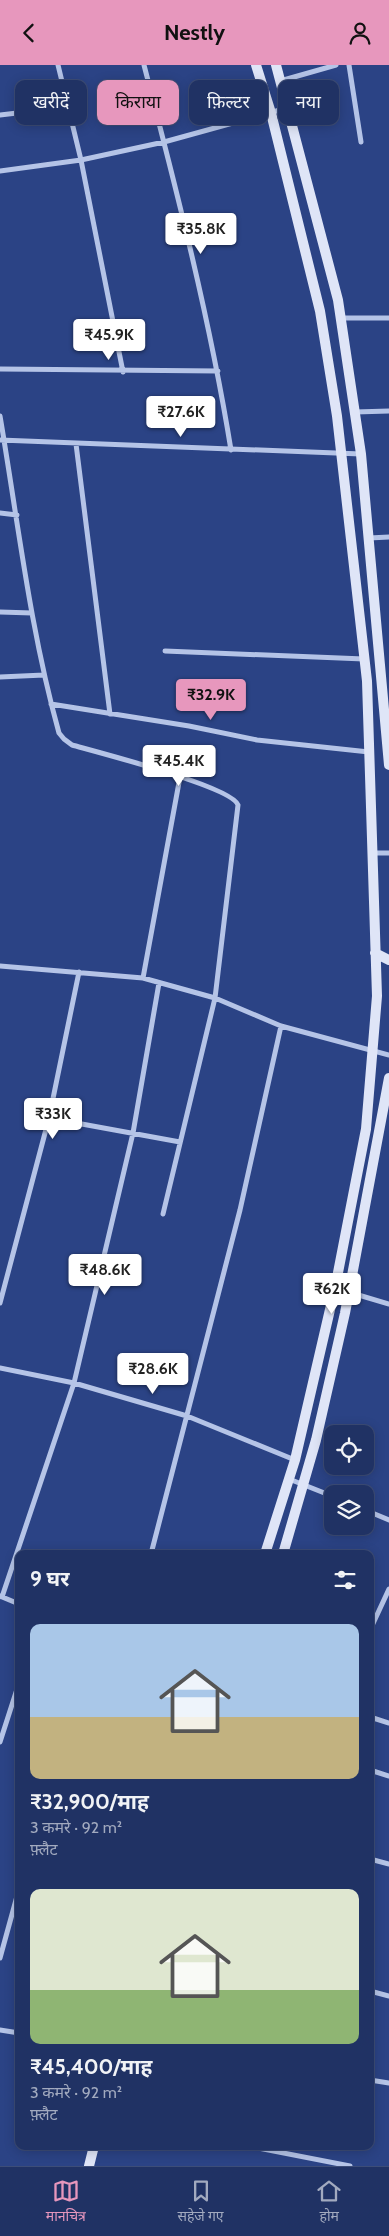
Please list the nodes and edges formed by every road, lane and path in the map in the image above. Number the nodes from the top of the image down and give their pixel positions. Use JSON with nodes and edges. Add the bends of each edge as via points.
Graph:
{"nodes":[{"id":1,"x":58,"y":65,"type":"edge"},
{"id":2,"x":144,"y":65,"type":"edge"},
{"id":3,"x":256,"y":65,"type":"edge"},
{"id":4,"x":276,"y":65,"type":"edge"},
{"id":5,"x":336,"y":65,"type":"edge"},
{"id":6,"x":349,"y":65,"type":"edge"},
{"id":7,"x":62,"y":80,"type":"edge"},
{"id":8,"x":280,"y":80,"type":"edge"},
{"id":9,"x":284,"y":80,"type":"edge"},
{"id":10,"x":278,"y":111,"type":"edge"},
{"id":11,"x":15,"y":113,"type":"edge"},
{"id":12,"x":271,"y":113,"type":"junction"},
{"id":13,"x":0,"y":115,"type":"edge"},
{"id":14,"x":72,"y":125,"type":"edge"},
{"id":15,"x":292,"y":125,"type":"edge"},
{"id":16,"x":164,"y":142,"type":"junction"},
{"id":17,"x":361,"y":142,"type":"dead end"},
{"id":18,"x":81,"y":160,"type":"junction"},
{"id":19,"x":0,"y":171,"type":"edge"},
{"id":20,"x":340,"y":317,"type":"junction"},
{"id":21,"x":389,"y":318,"type":"edge"},
{"id":22,"x":0,"y":369,"type":"edge"},
{"id":23,"x":123,"y":371,"type":"junction"},
{"id":24,"x":218,"y":371,"type":"junction"},
{"id":25,"x":389,"y":411,"type":"edge"},
{"id":26,"x":355,"y":412,"type":"junction"},
{"id":27,"x":0,"y":416,"type":"edge"},
{"id":28,"x":2,"y":440,"type":"edge"},
{"id":29,"x":76,"y":444,"type":"junction"},
{"id":30,"x":231,"y":450,"type":"junction"},
{"id":31,"x":341,"y":453,"type":"junction"},
{"id":32,"x":361,"y":454,"type":"junction"},
{"id":33,"x":0,"y":513,"type":"edge"},
{"id":34,"x":17,"y":515,"type":"junction"},
{"id":35,"x":389,"y":537,"type":"edge"},
{"id":36,"x":368,"y":538,"type":"junction"},
{"id":37,"x":0,"y":612,"type":"edge"},
{"id":38,"x":32,"y":613,"type":"junction"},
{"id":39,"x":165,"y":651,"type":"dead end"},
{"id":40,"x":364,"y":659,"type":"junction"},
{"id":41,"x":44,"y":675,"type":"junction"},
{"id":42,"x":0,"y":677,"type":"edge"},
{"id":43,"x":51,"y":704,"type":"junction"},
{"id":44,"x":110,"y":714,"type":"junction"},
{"id":45,"x":369,"y":753,"type":"junction"},
{"id":46,"x":389,"y":765,"type":"edge"},
{"id":47,"x":180,"y":777,"type":"junction"},
{"id":48,"x":372,"y":853,"type":"junction"},
{"id":49,"x":389,"y":853,"type":"edge"},
{"id":50,"x":375,"y":953,"type":"junction"},
{"id":51,"x":389,"y":960,"type":"edge"},
{"id":52,"x":0,"y":966,"type":"edge"},
{"id":53,"x":79,"y":972,"type":"junction"},
{"id":54,"x":143,"y":978,"type":"junction"},
{"id":55,"x":159,"y":983,"type":"junction"},
{"id":56,"x":215,"y":999,"type":"junction"},
{"id":57,"x":281,"y":1026,"type":"junction"},
{"id":58,"x":372,"y":1050,"type":"junction"},
{"id":59,"x":389,"y":1055,"type":"edge"},
{"id":60,"x":389,"y":1077,"type":"edge"},
{"id":61,"x":49,"y":1118,"type":"junction"},
{"id":62,"x":133,"y":1133,"type":"junction"},
{"id":63,"x":180,"y":1142,"type":"junction"},
{"id":64,"x":162,"y":1214,"type":"dead end"},
{"id":65,"x":335,"y":1288,"type":"junction"},
{"id":66,"x":350,"y":1291,"type":"junction"},
{"id":67,"x":0,"y":1303,"type":"edge"},
{"id":68,"x":389,"y":1304,"type":"edge"},
{"id":69,"x":0,"y":1368,"type":"edge"},
{"id":70,"x":74,"y":1383,"type":"junction"},
{"id":71,"x":187,"y":1416,"type":"junction"},
{"id":72,"x":295,"y":1460,"type":"junction"},
{"id":73,"x":289,"y":1479,"type":"junction"},
{"id":74,"x":303,"y":1484,"type":"junction"},
{"id":75,"x":324,"y":1493,"type":"edge"},
{"id":76,"x":374,"y":1513,"type":"edge"},
{"id":77,"x":389,"y":1518,"type":"edge"},
{"id":78,"x":17,"y":1550,"type":"edge"},
{"id":79,"x":152,"y":1550,"type":"edge"},
{"id":80,"x":266,"y":1550,"type":"edge"},
{"id":81,"x":283,"y":1550,"type":"edge"},
{"id":82,"x":15,"y":1556,"type":"edge"},
{"id":83,"x":389,"y":1589,"type":"edge"},
{"id":84,"x":1,"y":1597,"type":"edge"},
{"id":85,"x":15,"y":1602,"type":"edge"},
{"id":86,"x":374,"y":1621,"type":"edge"},
{"id":87,"x":15,"y":1695,"type":"edge"},
{"id":88,"x":374,"y":1718,"type":"edge"},
{"id":89,"x":389,"y":1723,"type":"edge"},
{"id":90,"x":0,"y":1742,"type":"edge"},
{"id":91,"x":374,"y":1771,"type":"edge"},
{"id":92,"x":389,"y":1776,"type":"edge"},
{"id":93,"x":374,"y":1860,"type":"edge"},
{"id":94,"x":389,"y":1864,"type":"edge"},
{"id":95,"x":15,"y":1904,"type":"edge"},
{"id":96,"x":0,"y":1958,"type":"edge"},
{"id":97,"x":374,"y":1992,"type":"edge"},
{"id":98,"x":389,"y":1996,"type":"edge"},
{"id":99,"x":0,"y":2030,"type":"edge"},
{"id":100,"x":15,"y":2032,"type":"edge"},
{"id":101,"x":374,"y":2081,"type":"edge"},
{"id":102,"x":389,"y":2083,"type":"edge"},
{"id":103,"x":93,"y":2150,"type":"edge"},
{"id":104,"x":268,"y":2150,"type":"edge"},
{"id":105,"x":89,"y":2166,"type":"edge"},
{"id":106,"x":350,"y":2166,"type":"edge"}],
"edges":[{"from":1,"to":7,"type":"street"},
{"from":2,"to":16,"type":"street"},
{"from":3,"to":12,"type":"street"},
{"from":4,"to":8,"type":"street"},
{"from":5,"to":9,"type":"street"},
{"from":6,"to":17,"type":"street"},
{"from":10,"to":12,"type":"street"},
{"from":11,"to":13,"type":"street"},
{"from":12,"to":16,"type":"street"},
{"from":12,"to":31,"type":"street","via":[[320,311]]},
{"from":14,"to":18,"type":"street"},
{"from":15,"to":20,"type":"street"},
{"from":16,"to":18,"type":"street"},
{"from":16,"to":24,"type":"street"},
{"from":18,"to":19,"type":"street"},
{"from":18,"to":23,"type":"street"},
{"from":20,"to":21,"type":"street"},
{"from":20,"to":26,"type":"street"},
{"from":22,"to":23,"type":"street"},
{"from":23,"to":24,"type":"street"},
{"from":24,"to":30,"type":"street"},
{"from":25,"to":26,"type":"street"},
{"from":26,"to":32,"type":"street"},
{"from":27,"to":28,"type":"street"},
{"from":28,"to":29,"type":"street"},
{"from":28,"to":34,"type":"street"},
{"from":29,"to":30,"type":"street"},
{"from":29,"to":44,"type":"street"},
{"from":30,"to":31,"type":"street"},
{"from":31,"to":32,"type":"street"},
{"from":31,"to":40,"type":"street"},
{"from":32,"to":36,"type":"street"},
{"from":33,"to":34,"type":"street"},
{"from":34,"to":38,"type":"street"},
{"from":35,"to":36,"type":"street"},
{"from":36,"to":46,"type":"street"},
{"from":37,"to":38,"type":"street"},
{"from":38,"to":41,"type":"street"},
{"from":39,"to":40,"type":"street"},
{"from":40,"to":45,"type":"street"},
{"from":41,"to":42,"type":"street"},
{"from":41,"to":43,"type":"street"},
{"from":43,"to":44,"type":"street"},
{"from":43,"to":47,"type":"street","via":[[59,733],[72,745]]},
{"from":44,"to":45,"type":"street","via":[[257,741]]},
{"from":45,"to":48,"type":"street"},
{"from":47,"to":54,"type":"street"},
{"from":47,"to":56,"type":"street","via":[[228,794],[238,805]]},
{"from":48,"to":49,"type":"street"},
{"from":48,"to":50,"type":"street"},
{"from":50,"to":51,"type":"street"},
{"from":50,"to":58,"type":"street"},
{"from":52,"to":53,"type":"street"},
{"from":53,"to":54,"type":"street"},
{"from":53,"to":61,"type":"street"},
{"from":54,"to":55,"type":"street"},
{"from":55,"to":56,"type":"street"},
{"from":55,"to":62,"type":"street"},
{"from":56,"to":57,"type":"street"},
{"from":56,"to":63,"type":"street"},
{"from":57,"to":58,"type":"street"},
{"from":57,"to":71,"type":"street","via":[[240,1210]]},
{"from":58,"to":59,"type":"street"},
{"from":58,"to":65,"type":"street","via":[[366,1129]]},
{"from":60,"to":66,"type":"street"},
{"from":61,"to":62,"type":"street"},
{"from":61,"to":67,"type":"street"},
{"from":62,"to":63,"type":"street"},
{"from":62,"to":70,"type":"street"},
{"from":63,"to":64,"type":"street"},
{"from":65,"to":66,"type":"street"},
{"from":65,"to":72,"type":"street"},
{"from":66,"to":68,"type":"street"},
{"from":66,"to":74,"type":"street"},
{"from":69,"to":70,"type":"street"},
{"from":70,"to":71,"type":"street"},
{"from":70,"to":78,"type":"street"},
{"from":71,"to":72,"type":"street"},
{"from":71,"to":79,"type":"street"},
{"from":72,"to":73,"type":"street"},
{"from":73,"to":74,"type":"street"},
{"from":73,"to":80,"type":"street"},
{"from":74,"to":75,"type":"street"},
{"from":74,"to":81,"type":"street"},
{"from":76,"to":77,"type":"street"},
{"from":82,"to":84,"type":"street"},
{"from":83,"to":86,"type":"street"},
{"from":84,"to":85,"type":"street"},
{"from":87,"to":90,"type":"street"},
{"from":88,"to":89,"type":"street"},
{"from":91,"to":92,"type":"street"},
{"from":93,"to":94,"type":"street"},
{"from":95,"to":96,"type":"street"},
{"from":97,"to":98,"type":"street"},
{"from":99,"to":100,"type":"street"},
{"from":101,"to":102,"type":"street"},
{"from":103,"to":105,"type":"street"},
{"from":104,"to":106,"type":"street"}]}
